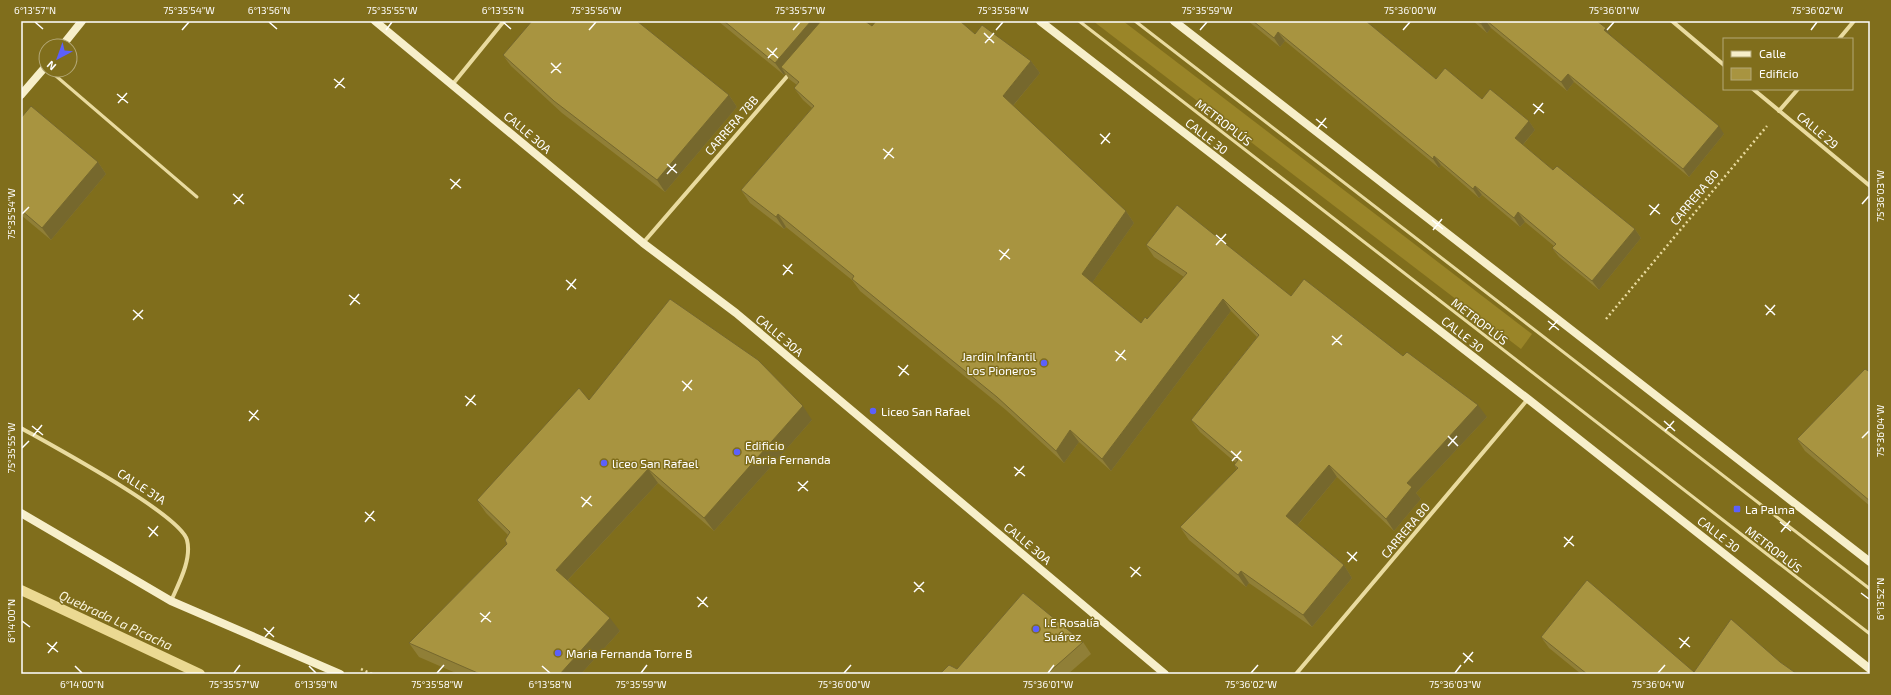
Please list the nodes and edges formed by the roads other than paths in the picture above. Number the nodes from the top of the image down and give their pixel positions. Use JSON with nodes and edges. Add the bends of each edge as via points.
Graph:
{"nodes":[{"id":1,"x":82,"y":21,"type":"edge"},
{"id":2,"x":375,"y":21,"type":"edge"},
{"id":3,"x":504,"y":21,"type":"edge"},
{"id":4,"x":1040,"y":21,"type":"edge"},
{"id":5,"x":1079,"y":21,"type":"edge"},
{"id":6,"x":1135,"y":21,"type":"edge"},
{"id":7,"x":1174,"y":21,"type":"edge"},
{"id":8,"x":1672,"y":21,"type":"edge"},
{"id":9,"x":1854,"y":21,"type":"edge"},
{"id":10,"x":68,"y":38,"type":"edge"},
{"id":11,"x":1840,"y":38,"type":"edge"},
{"id":12,"x":1723,"y":64,"type":"edge"},
{"id":13,"x":793,"y":69,"type":"edge"},
{"id":14,"x":38,"y":77,"type":"edge"},
{"id":15,"x":60,"y":78,"type":"edge"},
{"id":16,"x":452,"y":85,"type":"junction"},
{"id":17,"x":1754,"y":90,"type":"edge"},
{"id":18,"x":1797,"y":90,"type":"edge"},
{"id":19,"x":21,"y":95,"type":"edge"},
{"id":20,"x":1779,"y":111,"type":"junction"},
{"id":21,"x":1870,"y":186,"type":"edge"},
{"id":22,"x":197,"y":197,"type":"dead end"},
{"id":23,"x":643,"y":243,"type":"junction"},
{"id":24,"x":1528,"y":399,"type":"junction"},
{"id":25,"x":21,"y":428,"type":"edge"},
{"id":26,"x":21,"y":513,"type":"edge"},
{"id":27,"x":1870,"y":562,"type":"edge"},
{"id":28,"x":1870,"y":589,"type":"edge"},
{"id":29,"x":171,"y":601,"type":"junction"},
{"id":30,"x":1870,"y":634,"type":"edge"},
{"id":31,"x":1870,"y":669,"type":"edge"},
{"id":32,"x":340,"y":674,"type":"edge"},
{"id":33,"x":1165,"y":674,"type":"edge"},
{"id":34,"x":1296,"y":674,"type":"edge"}],
"edges":[{"from":1,"to":10,"type":"main road"},
{"from":2,"to":16,"type":"main road","name":"CALLE 30A"},
{"from":3,"to":16,"type":"street"},
{"from":4,"to":24,"type":"main road","name":"CALLE 30"},
{"from":5,"to":30,"type":"lane","name":"METROPLÚS"},
{"from":6,"to":28,"type":"lane"},
{"from":7,"to":27,"type":"main road"},
{"from":8,"to":12,"type":"street"},
{"from":9,"to":11,"type":"street"},
{"from":13,"to":23,"type":"street","name":"CARRERA 78B"},
{"from":14,"to":19,"type":"main road"},
{"from":15,"to":22,"type":"lane"},
{"from":16,"to":23,"type":"main road","name":"CALLE 30A"},
{"from":17,"to":20,"type":"street","name":"CALLE 29"},
{"from":18,"to":20,"type":"street"},
{"from":20,"to":21,"type":"street","name":"CALLE 29"},
{"from":23,"to":33,"type":"main road","name":"CALLE 30A","via":[[736,313]]},
{"from":24,"to":31,"type":"main road","name":"CALLE 30"},
{"from":24,"to":34,"type":"street","name":"CARRERA 80"},
{"from":25,"to":29,"type":"street","name":"CALLE 31A","via":[[143,499],[172,521],[187,539],[188,557]]},
{"from":26,"to":29,"type":"main road"},
{"from":29,"to":32,"type":"main road"}]}
